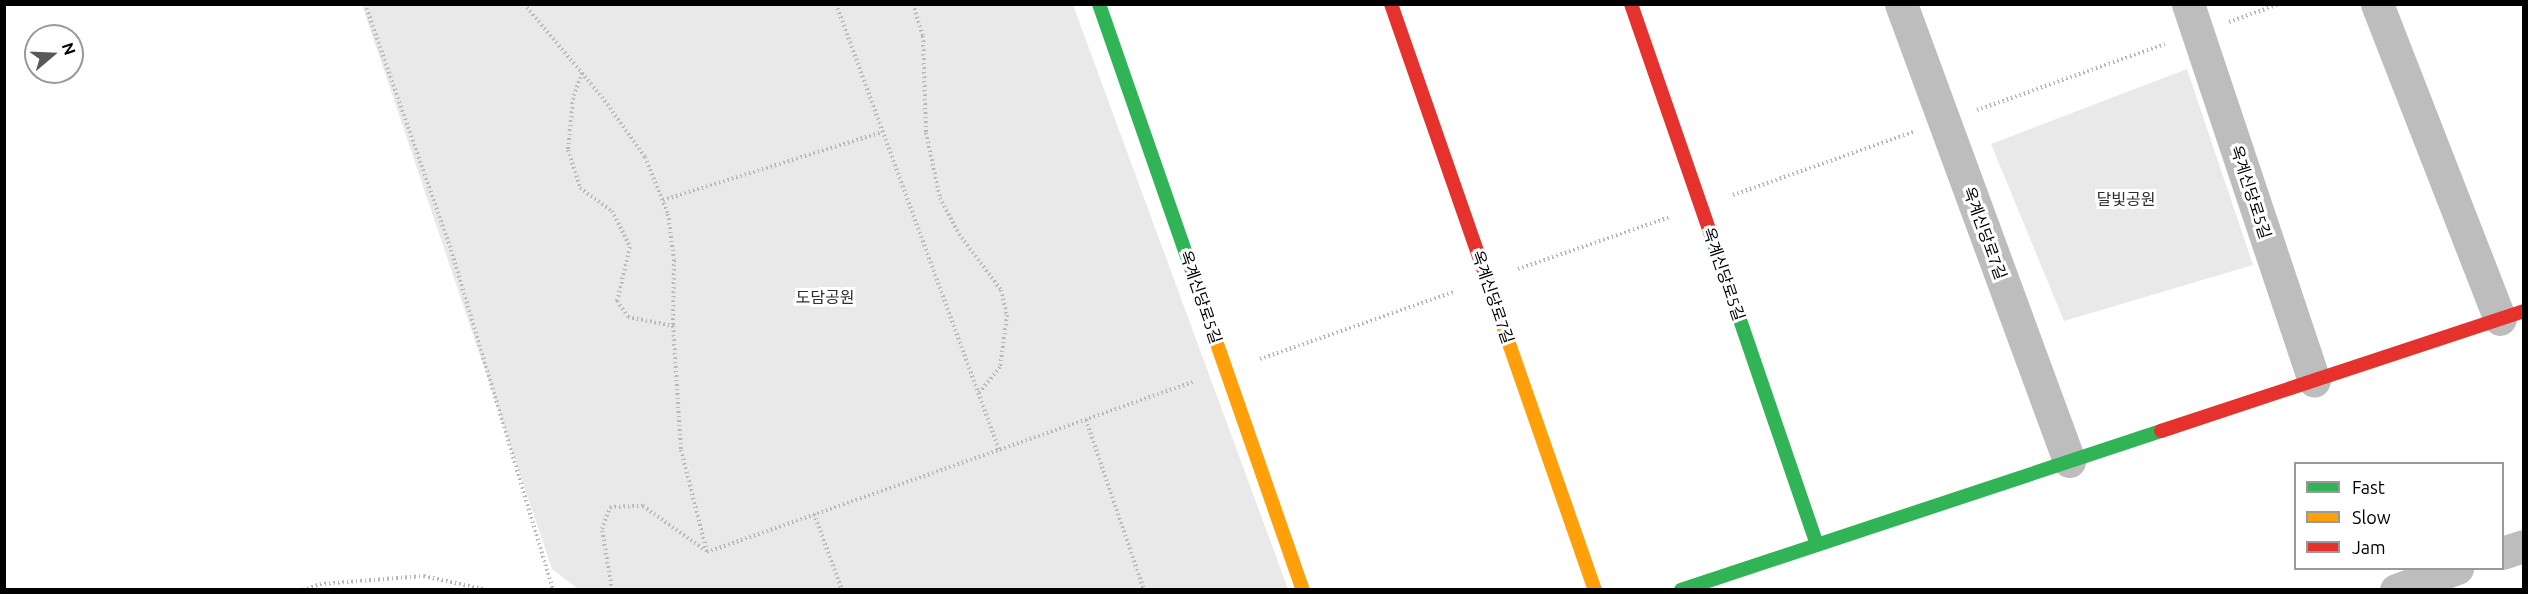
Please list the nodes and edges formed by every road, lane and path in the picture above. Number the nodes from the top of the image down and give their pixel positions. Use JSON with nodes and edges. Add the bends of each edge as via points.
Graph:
{"nodes":[{"id":1,"x":365,"y":4,"type":"edge"},
{"id":2,"x":524,"y":4,"type":"edge"},
{"id":3,"x":836,"y":4,"type":"edge"},
{"id":4,"x":913,"y":4,"type":"edge"},
{"id":5,"x":1099,"y":4,"type":"edge"},
{"id":6,"x":1391,"y":4,"type":"edge"},
{"id":7,"x":1631,"y":4,"type":"edge"},
{"id":8,"x":1901,"y":4,"type":"edge"},
{"id":9,"x":2188,"y":4,"type":"edge"},
{"id":10,"x":2377,"y":4,"type":"edge"},
{"id":11,"x":583,"y":72,"type":"junction"},
{"id":12,"x":883,"y":132,"type":"junction"},
{"id":13,"x":663,"y":200,"type":"junction"},
{"id":14,"x":2512,"y":315,"type":"edge"},
{"id":15,"x":673,"y":326,"type":"junction"},
{"id":16,"x":2314,"y":380,"type":"junction"},
{"id":17,"x":978,"y":393,"type":"junction"},
{"id":18,"x":1086,"y":420,"type":"dead end"},
{"id":19,"x":999,"y":450,"type":"dead end"},
{"id":20,"x":2069,"y":461,"type":"junction"},
{"id":21,"x":814,"y":514,"type":"dead end"},
{"id":22,"x":1817,"y":544,"type":"junction"},
{"id":23,"x":2523,"y":546,"type":"edge"},
{"id":24,"x":2504,"y":552,"type":"edge"},
{"id":25,"x":2451,"y":570,"type":"edge"},
{"id":26,"x":303,"y":590,"type":"edge"},
{"id":27,"x":487,"y":590,"type":"edge"},
{"id":28,"x":554,"y":590,"type":"edge"},
{"id":29,"x":612,"y":590,"type":"edge"},
{"id":30,"x":842,"y":590,"type":"edge"},
{"id":31,"x":1144,"y":590,"type":"edge"},
{"id":32,"x":1303,"y":590,"type":"edge"},
{"id":33,"x":1595,"y":590,"type":"edge"},
{"id":34,"x":1681,"y":590,"type":"edge"},
{"id":35,"x":2396,"y":590,"type":"edge"}],
"edges":[{"from":1,"to":28,"type":"path","via":[[451,250]]},
{"from":2,"to":11,"type":"path"},
{"from":3,"to":12,"type":"path"},
{"from":4,"to":17,"type":"path","via":[[922,36],[926,133],[940,198],[959,234],[1001,290],[1007,315],[1000,367]]},
{"from":5,"to":32,"type":"street","name":"옥계신당로5길"},
{"from":6,"to":33,"type":"street","name":"옥계신당로7길"},
{"from":7,"to":22,"type":"street","name":"옥계신당로5길"},
{"from":8,"to":20,"type":"street","name":"옥계신당로7길"},
{"from":9,"to":16,"type":"street","name":"옥계신당로5길"},
{"from":10,"to":14,"type":"street"},
{"from":11,"to":13,"type":"path","via":[[645,158]]},
{"from":11,"to":15,"type":"path","via":[[573,99],[567,150],[580,189],[612,212],[630,247],[617,301],[628,317]]},
{"from":12,"to":13,"type":"path"},
{"from":12,"to":17,"type":"path"},
{"from":13,"to":15,"type":"path","via":[[674,260]]},
{"from":14,"to":16,"type":"street"},
{"from":15,"to":29,"type":"path","via":[[681,450],[707,552],[643,506],[610,507],[602,529]]},
{"from":16,"to":20,"type":"street"},
{"from":17,"to":19,"type":"path"},
{"from":18,"to":31,"type":"path"},
{"from":20,"to":22,"type":"street"},
{"from":21,"to":30,"type":"path"},
{"from":22,"to":34,"type":"street"},
{"from":23,"to":24,"type":"street"},
{"from":25,"to":35,"type":"street"},
{"from":26,"to":27,"type":"path","via":[[320,584],[424,576]]}]}
